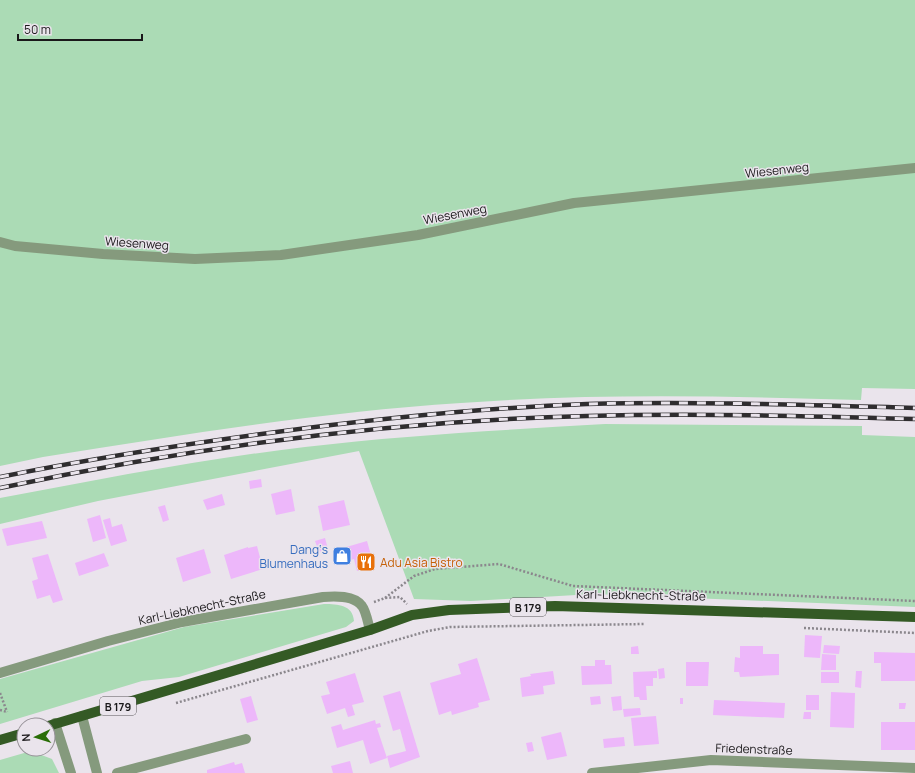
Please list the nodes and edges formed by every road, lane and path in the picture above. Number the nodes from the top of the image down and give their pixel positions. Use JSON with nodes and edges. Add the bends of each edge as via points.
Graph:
{"nodes":[{"id":1,"x":915,"y":168,"type":"edge"},
{"id":2,"x":0,"y":242,"type":"edge"},
{"id":3,"x":385,"y":598,"type":"dead end"},
{"id":4,"x":915,"y":601,"type":"edge"},
{"id":5,"x":915,"y":617,"type":"edge"},
{"id":6,"x":649,"y":624,"type":"dead end"},
{"id":7,"x":803,"y":628,"type":"dead end"},
{"id":8,"x":370,"y":630,"type":"junction"},
{"id":9,"x":915,"y":633,"type":"edge"},
{"id":10,"x":0,"y":673,"type":"edge"},
{"id":11,"x":0,"y":693,"type":"edge"},
{"id":12,"x":169,"y":705,"type":"dead end"},
{"id":13,"x":0,"y":710,"type":"edge"},
{"id":14,"x":82,"y":716,"type":"junction"},
{"id":15,"x":56,"y":723,"type":"edge"},
{"id":16,"x":56,"y":734,"type":"edge"},
{"id":17,"x":16,"y":735,"type":"edge"},
{"id":18,"x":246,"y":739,"type":"dead end"},
{"id":19,"x":0,"y":740,"type":"edge"},
{"id":20,"x":663,"y":768,"type":"edge"},
{"id":21,"x":915,"y":768,"type":"edge"},
{"id":22,"x":869,"y":770,"type":"edge"},
{"id":23,"x":71,"y":773,"type":"edge"},
{"id":24,"x":97,"y":773,"type":"edge"},
{"id":25,"x":116,"y":773,"type":"edge"},
{"id":26,"x":592,"y":773,"type":"edge"}],
"edges":[{"from":1,"to":2,"type":"street","name":"Wiesenweg","via":[[574,203],[418,235],[281,255],[195,259],[95,253],[15,246]]},
{"from":3,"to":4,"type":"path","via":[[414,576],[435,569],[499,564],[573,586]]},
{"from":5,"to":8,"type":"main road","name":"Karl-Liebknecht-Straße","number":"B 179","via":[[555,606],[449,610],[412,615]]},
{"from":6,"to":12,"type":"path","via":[[435,629]]},
{"from":7,"to":9,"type":"path"},
{"from":8,"to":10,"type":"street","name":"Karl-Liebknecht-Straße","via":[[362,606],[351,599],[323,597],[182,622]]},
{"from":8,"to":14,"type":"main road","name":"Karl-Liebknecht-Straße","number":"B 179"},
{"from":11,"to":13,"type":"path","via":[[7,712]]},
{"from":14,"to":15,"type":"main road","name":"Karl-Liebknecht-Straße","number":"B 179"},
{"from":14,"to":24,"type":"street"},
{"from":16,"to":23,"type":"street"},
{"from":17,"to":19,"type":"main road"},
{"from":18,"to":25,"type":"street"},
{"from":20,"to":22,"type":"street","name":"Friedenstraße","via":[[711,760]]},
{"from":20,"to":26,"type":"street","name":"Friedenstraße"},
{"from":21,"to":22,"type":"street","name":"Friedenstraße"}]}
